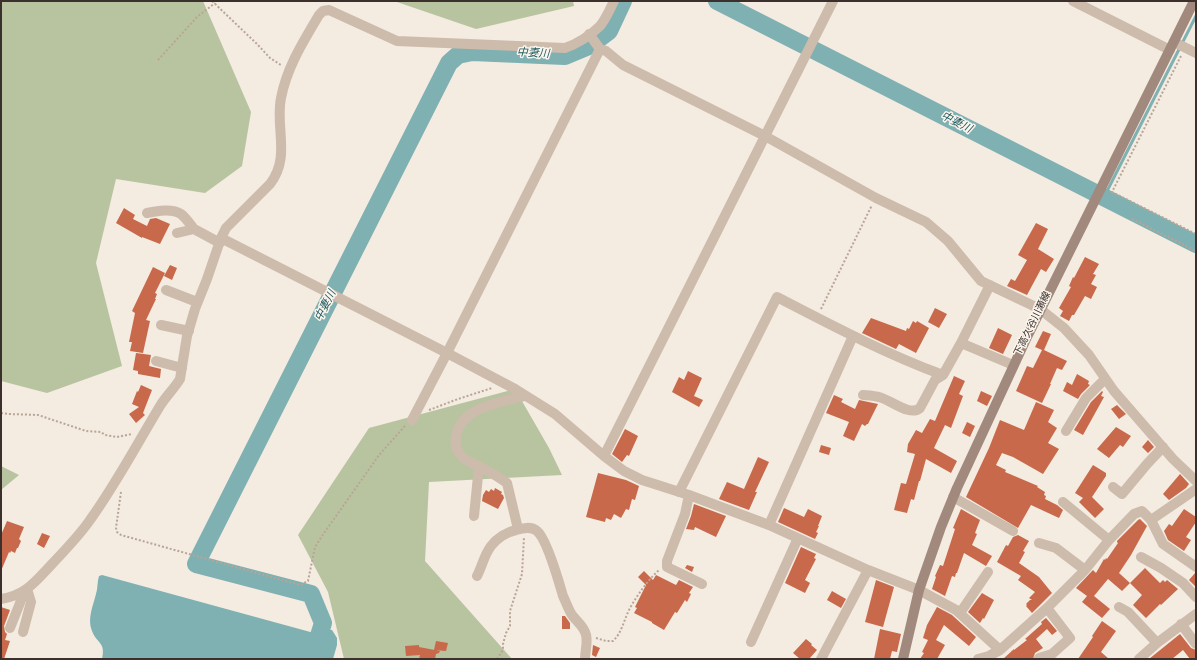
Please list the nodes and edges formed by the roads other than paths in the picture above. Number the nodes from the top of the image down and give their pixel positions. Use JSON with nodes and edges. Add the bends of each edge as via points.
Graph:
{"nodes":[{"id":1,"x":614,"y":1,"type":"edge"},
{"id":2,"x":833,"y":1,"type":"edge"},
{"id":3,"x":1073,"y":1,"type":"edge"},
{"id":4,"x":1194,"y":1,"type":"edge"},
{"id":5,"x":595,"y":41,"type":"junction"},
{"id":6,"x":1178,"y":46,"type":"junction"},
{"id":7,"x":1196,"y":53,"type":"edge"},
{"id":8,"x":765,"y":136,"type":"junction"},
{"id":9,"x":147,"y":213,"type":"dead end"},
{"id":10,"x":194,"y":229,"type":"junction"},
{"id":11,"x":178,"y":233,"type":"dead end"},
{"id":12,"x":221,"y":241,"type":"junction"},
{"id":13,"x":990,"y":285,"type":"junction"},
{"id":14,"x":166,"y":290,"type":"dead end"},
{"id":15,"x":197,"y":302,"type":"junction"},
{"id":16,"x":1040,"y":309,"type":"junction"},
{"id":17,"x":161,"y":325,"type":"dead end"},
{"id":18,"x":189,"y":331,"type":"junction"},
{"id":19,"x":853,"y":336,"type":"junction"},
{"id":20,"x":961,"y":343,"type":"junction"},
{"id":21,"x":447,"y":353,"type":"junction"},
{"id":22,"x":156,"y":361,"type":"dead end"},
{"id":23,"x":1013,"y":365,"type":"junction"},
{"id":24,"x":182,"y":368,"type":"junction"},
{"id":25,"x":943,"y":375,"type":"junction"},
{"id":26,"x":1105,"y":379,"type":"junction"},
{"id":27,"x":863,"y":395,"type":"dead end"},
{"id":28,"x":525,"y":396,"type":"junction"},
{"id":29,"x":412,"y":420,"type":"road end"},
{"id":30,"x":1066,"y":431,"type":"dead end"},
{"id":31,"x":1163,"y":447,"type":"junction"},
{"id":32,"x":604,"y":456,"type":"junction"},
{"id":33,"x":479,"y":466,"type":"junction"},
{"id":34,"x":1196,"y":481,"type":"edge"},
{"id":35,"x":1113,"y":487,"type":"dead end"},
{"id":36,"x":1196,"y":489,"type":"edge"},
{"id":37,"x":684,"y":493,"type":"junction"},
{"id":38,"x":953,"y":497,"type":"junction"},
{"id":39,"x":1063,"y":502,"type":"dead end"},
{"id":40,"x":474,"y":516,"type":"dead end"},
{"id":41,"x":1151,"y":520,"type":"junction"},
{"id":42,"x":769,"y":524,"type":"junction"},
{"id":43,"x":519,"y":529,"type":"junction"},
{"id":44,"x":1012,"y":531,"type":"dead end"},
{"id":45,"x":798,"y":538,"type":"junction"},
{"id":46,"x":1109,"y":540,"type":"junction"},
{"id":47,"x":1039,"y":543,"type":"dead end"},
{"id":48,"x":1141,"y":557,"type":"dead end"},
{"id":49,"x":1196,"y":567,"type":"edge"},
{"id":50,"x":868,"y":570,"type":"junction"},
{"id":51,"x":1085,"y":570,"type":"junction"},
{"id":52,"x":988,"y":572,"type":"dead end"},
{"id":53,"x":477,"y":576,"type":"dead end"},
{"id":54,"x":702,"y":584,"type":"dead end"},
{"id":55,"x":919,"y":590,"type":"junction"},
{"id":56,"x":25,"y":591,"type":"junction"},
{"id":57,"x":1196,"y":597,"type":"edge"},
{"id":58,"x":1,"y":599,"type":"edge"},
{"id":59,"x":1119,"y":607,"type":"dead end"},
{"id":60,"x":1046,"y":608,"type":"junction"},
{"id":61,"x":960,"y":613,"type":"junction"},
{"id":62,"x":1196,"y":614,"type":"edge"},
{"id":63,"x":1181,"y":624,"type":"junction"},
{"id":64,"x":10,"y":628,"type":"dead end"},
{"id":65,"x":23,"y":632,"type":"dead end"},
{"id":66,"x":751,"y":642,"type":"dead end"},
{"id":67,"x":1157,"y":643,"type":"junction"},
{"id":68,"x":1196,"y":644,"type":"edge"},
{"id":69,"x":1000,"y":650,"type":"junction"},
{"id":70,"x":1053,"y":657,"type":"edge"},
{"id":71,"x":1144,"y":657,"type":"edge"},
{"id":72,"x":1040,"y":658,"type":"edge"},
{"id":73,"x":585,"y":659,"type":"edge"},
{"id":74,"x":820,"y":659,"type":"edge"},
{"id":75,"x":903,"y":659,"type":"edge"},
{"id":76,"x":978,"y":659,"type":"edge"}],
"edges":[{"from":1,"to":5,"type":"street"},
{"from":2,"to":8,"type":"street"},
{"from":3,"to":6,"type":"street"},
{"from":4,"to":6,"type":"main road","name":"下高久谷川瀬線"},
{"from":5,"to":8,"type":"street","via":[[623,65]]},
{"from":5,"to":12,"type":"street","via":[[565,48],[402,42],[329,10],[324,11],[319,15],[288,70],[279,110],[282,156],[276,177],[226,228]]},
{"from":5,"to":21,"type":"street"},
{"from":6,"to":7,"type":"street"},
{"from":6,"to":16,"type":"main road","name":"下高久谷川瀬線","via":[[1100,188]]},
{"from":8,"to":13,"type":"street","via":[[876,198],[926,222],[948,241],[981,281]]},
{"from":8,"to":32,"type":"street"},
{"from":9,"to":10,"type":"street","via":[[163,210],[181,214]]},
{"from":10,"to":11,"type":"street"},
{"from":10,"to":12,"type":"street"},
{"from":12,"to":15,"type":"street"},
{"from":12,"to":21,"type":"street"},
{"from":13,"to":16,"type":"street"},
{"from":13,"to":20,"type":"street"},
{"from":14,"to":15,"type":"street"},
{"from":15,"to":18,"type":"street"},
{"from":16,"to":23,"type":"main road","name":"下高久谷川瀬線"},
{"from":16,"to":26,"type":"street","via":[[1078,342]]},
{"from":17,"to":18,"type":"street"},
{"from":18,"to":24,"type":"street"},
{"from":19,"to":25,"type":"street"},
{"from":19,"to":37,"type":"street","via":[[777,297]]},
{"from":19,"to":42,"type":"street"},
{"from":20,"to":23,"type":"street"},
{"from":20,"to":25,"type":"street"},
{"from":21,"to":28,"type":"street"},
{"from":21,"to":29,"type":"street"},
{"from":22,"to":24,"type":"street"},
{"from":23,"to":38,"type":"main road","name":"下高久谷川瀬線"},
{"from":24,"to":56,"type":"street","via":[[180,379],[161,404],[90,521]]},
{"from":25,"to":27,"type":"street","via":[[935,380],[917,411],[909,411],[880,397]]},
{"from":26,"to":30,"type":"street","via":[[1086,398]]},
{"from":26,"to":31,"type":"street"},
{"from":28,"to":32,"type":"street","via":[[555,414]]},
{"from":28,"to":33,"type":"street","via":[[475,411],[458,429],[455,444],[458,452]]},
{"from":31,"to":34,"type":"street"},
{"from":31,"to":35,"type":"street","via":[[1122,494]]},
{"from":32,"to":37,"type":"street","via":[[624,471],[642,480]]},
{"from":33,"to":40,"type":"street"},
{"from":33,"to":43,"type":"street","via":[[507,483]]},
{"from":36,"to":41,"type":"street"},
{"from":37,"to":42,"type":"street"},
{"from":37,"to":54,"type":"street","via":[[685,514],[667,567]]},
{"from":38,"to":44,"type":"street"},
{"from":38,"to":55,"type":"main road","name":"下高久谷川瀬線"},
{"from":39,"to":46,"type":"street"},
{"from":41,"to":46,"type":"street","via":[[1142,510],[1134,514]]},
{"from":41,"to":49,"type":"street","via":[[1163,544]]},
{"from":42,"to":45,"type":"street"},
{"from":43,"to":53,"type":"street","via":[[500,537],[491,546]]},
{"from":43,"to":73,"type":"street","via":[[537,530],[544,541],[567,606],[586,634]]},
{"from":45,"to":50,"type":"street"},
{"from":45,"to":66,"type":"street"},
{"from":46,"to":51,"type":"street"},
{"from":47,"to":51,"type":"street","via":[[1056,548]]},
{"from":48,"to":57,"type":"street","via":[[1183,582]]},
{"from":50,"to":55,"type":"street"},
{"from":50,"to":74,"type":"street"},
{"from":51,"to":60,"type":"street"},
{"from":52,"to":61,"type":"street"},
{"from":55,"to":61,"type":"street"},
{"from":55,"to":75,"type":"main road","name":"下高久谷川瀬線"},
{"from":56,"to":58,"type":"street"},
{"from":56,"to":64,"type":"street"},
{"from":56,"to":65,"type":"street","via":[[30,594],[31,602]]},
{"from":59,"to":67,"type":"street","via":[[1128,612]]},
{"from":60,"to":69,"type":"street"},
{"from":60,"to":70,"type":"street","via":[[1070,638]]},
{"from":61,"to":69,"type":"street"},
{"from":62,"to":63,"type":"street"},
{"from":63,"to":67,"type":"street"},
{"from":63,"to":68,"type":"street"},
{"from":67,"to":71,"type":"street"},
{"from":69,"to":76,"type":"street"},
{"from":70,"to":72,"type":"street"}]}
